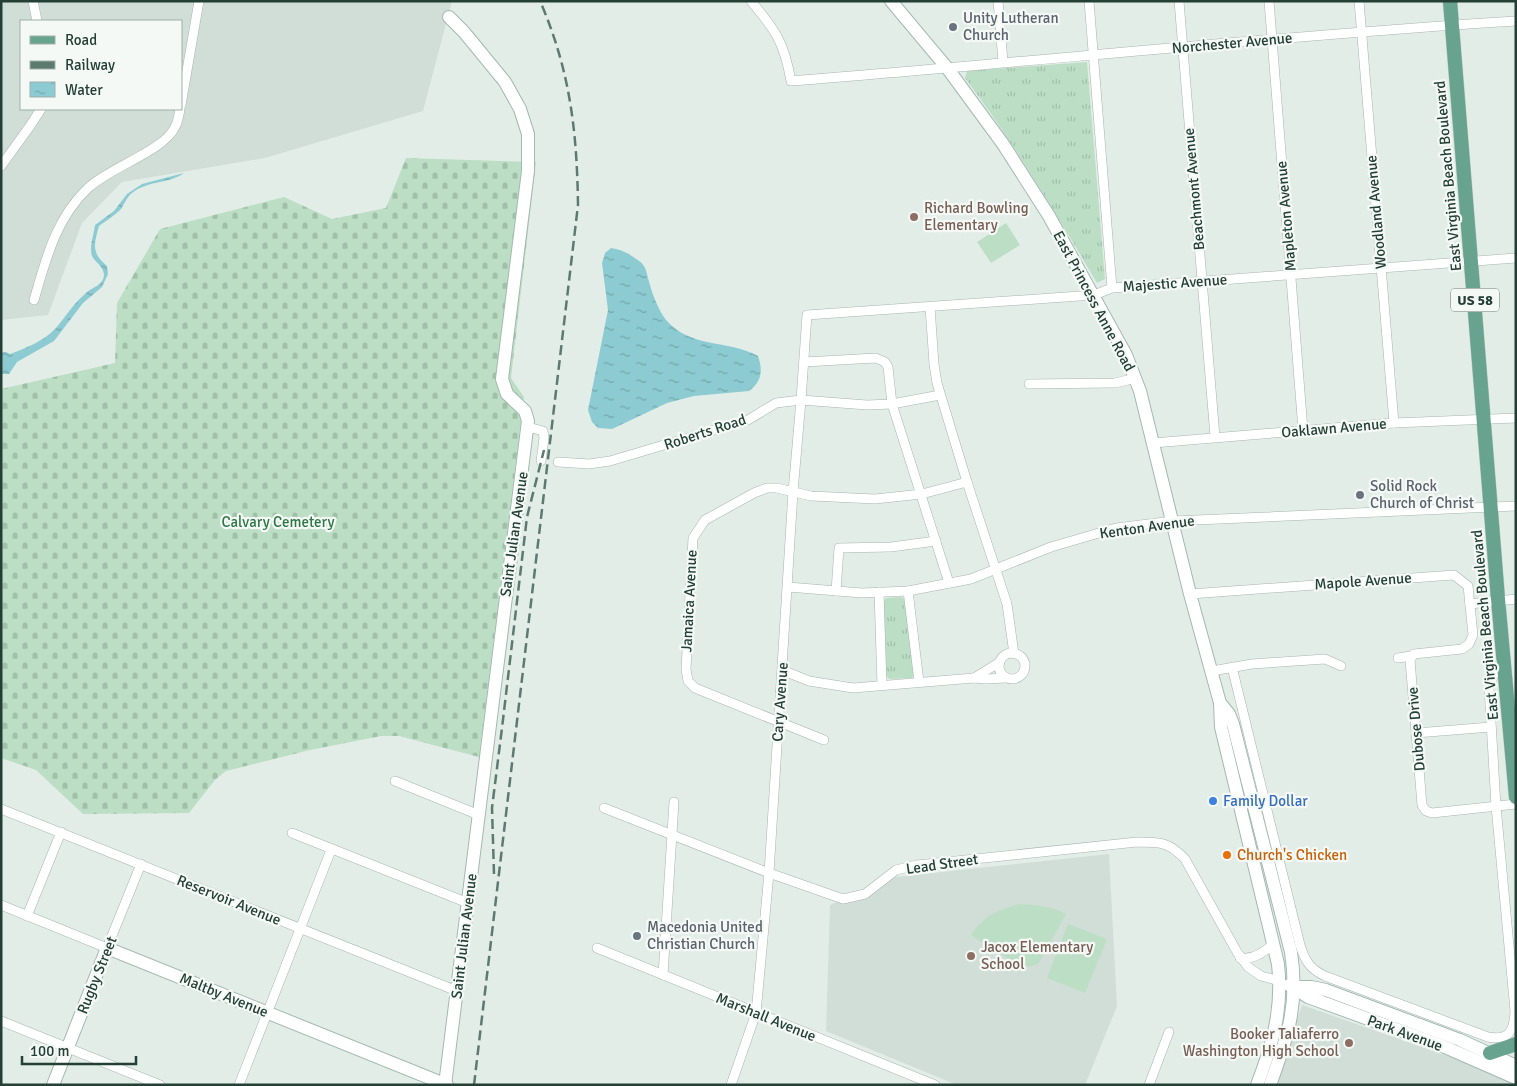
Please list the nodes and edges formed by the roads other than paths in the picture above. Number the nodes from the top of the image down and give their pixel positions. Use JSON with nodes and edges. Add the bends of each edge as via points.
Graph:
{"nodes":[{"id":1,"x":32,"y":1,"type":"edge"},
{"id":2,"x":199,"y":1,"type":"edge"},
{"id":3,"x":751,"y":1,"type":"edge"},
{"id":4,"x":891,"y":1,"type":"edge"},
{"id":5,"x":998,"y":1,"type":"edge"},
{"id":6,"x":1089,"y":1,"type":"edge"},
{"id":7,"x":1179,"y":1,"type":"edge"},
{"id":8,"x":1269,"y":1,"type":"edge"},
{"id":9,"x":1359,"y":1,"type":"edge"},
{"id":10,"x":1450,"y":1,"type":"edge"},
{"id":11,"x":449,"y":17,"type":"dead end"},
{"id":12,"x":37,"y":20,"type":"edge"},
{"id":13,"x":1516,"y":21,"type":"edge"},
{"id":14,"x":1452,"y":25,"type":"junction"},
{"id":15,"x":1361,"y":32,"type":"junction"},
{"id":16,"x":1272,"y":40,"type":"junction"},
{"id":17,"x":1182,"y":47,"type":"junction"},
{"id":18,"x":1093,"y":54,"type":"junction"},
{"id":19,"x":1003,"y":62,"type":"junction"},
{"id":20,"x":948,"y":69,"type":"junction"},
{"id":21,"x":182,"y":99,"type":"edge"},
{"id":22,"x":40,"y":110,"type":"edge"},
{"id":23,"x":180,"y":110,"type":"edge"},
{"id":24,"x":1,"y":166,"type":"edge"},
{"id":25,"x":1516,"y":258,"type":"edge"},
{"id":26,"x":1471,"y":260,"type":"junction"},
{"id":27,"x":1381,"y":268,"type":"junction"},
{"id":28,"x":1291,"y":275,"type":"junction"},
{"id":29,"x":1202,"y":282,"type":"junction"},
{"id":30,"x":1112,"y":288,"type":"junction"},
{"id":31,"x":1094,"y":296,"type":"junction"},
{"id":32,"x":34,"y":300,"type":"dead end"},
{"id":33,"x":930,"y":307,"type":"junction"},
{"id":34,"x":807,"y":315,"type":"joint"},
{"id":35,"x":804,"y":362,"type":"junction"},
{"id":36,"x":1136,"y":378,"type":"junction"},
{"id":37,"x":1029,"y":384,"type":"dead end"},
{"id":38,"x":940,"y":395,"type":"junction"},
{"id":39,"x":801,"y":400,"type":"junction"},
{"id":40,"x":892,"y":404,"type":"junction"},
{"id":41,"x":1484,"y":418,"type":"junction"},
{"id":42,"x":1516,"y":418,"type":"edge"},
{"id":43,"x":1394,"y":423,"type":"junction"},
{"id":44,"x":528,"y":426,"type":"junction"},
{"id":45,"x":1303,"y":430,"type":"junction"},
{"id":46,"x":1215,"y":437,"type":"junction"},
{"id":47,"x":1153,"y":443,"type":"junction"},
{"id":48,"x":541,"y":461,"type":"dead end"},
{"id":49,"x":558,"y":462,"type":"dead end"},
{"id":50,"x":967,"y":482,"type":"junction"},
{"id":51,"x":793,"y":492,"type":"junction"},
{"id":52,"x":922,"y":494,"type":"junction"},
{"id":53,"x":1491,"y":506,"type":"junction"},
{"id":54,"x":1516,"y":506,"type":"edge"},
{"id":55,"x":1173,"y":521,"type":"junction"},
{"id":56,"x":936,"y":541,"type":"junction"},
{"id":57,"x":996,"y":570,"type":"junction"},
{"id":58,"x":949,"y":583,"type":"junction"},
{"id":59,"x":788,"y":587,"type":"junction"},
{"id":60,"x":836,"y":591,"type":"junction"},
{"id":61,"x":908,"y":591,"type":"junction"},
{"id":62,"x":879,"y":592,"type":"junction"},
{"id":63,"x":1190,"y":594,"type":"junction"},
{"id":64,"x":1498,"y":599,"type":"junction"},
{"id":65,"x":1516,"y":599,"type":"edge"},
{"id":66,"x":1470,"y":604,"type":"junction"},
{"id":67,"x":1014,"y":654,"type":"junction"},
{"id":68,"x":1411,"y":656,"type":"junction"},
{"id":69,"x":1398,"y":658,"type":"dead end"},
{"id":70,"x":1503,"y":658,"type":"junction"},
{"id":71,"x":1000,"y":662,"type":"junction"},
{"id":72,"x":1341,"y":666,"type":"dead end"},
{"id":73,"x":1232,"y":667,"type":"junction"},
{"id":74,"x":782,"y":670,"type":"junction"},
{"id":75,"x":1212,"y":671,"type":"junction"},
{"id":76,"x":974,"y":678,"type":"junction"},
{"id":77,"x":1006,"y":678,"type":"junction"},
{"id":78,"x":919,"y":682,"type":"junction"},
{"id":79,"x":882,"y":685,"type":"junction"},
{"id":80,"x":1220,"y":702,"type":"junction"},
{"id":81,"x":779,"y":722,"type":"junction"},
{"id":82,"x":1491,"y":727,"type":"junction"},
{"id":83,"x":1416,"y":733,"type":"junction"},
{"id":84,"x":824,"y":740,"type":"dead end"},
{"id":85,"x":395,"y":781,"type":"dead end"},
{"id":86,"x":1515,"y":792,"type":"edge"},
{"id":87,"x":674,"y":802,"type":"dead end"},
{"id":88,"x":1516,"y":804,"type":"edge"},
{"id":89,"x":1496,"y":806,"type":"junction"},
{"id":90,"x":604,"y":808,"type":"dead end"},
{"id":91,"x":1,"y":809,"type":"edge"},
{"id":92,"x":479,"y":815,"type":"junction"},
{"id":93,"x":61,"y":832,"type":"junction"},
{"id":94,"x":292,"y":833,"type":"dead end"},
{"id":95,"x":672,"y":834,"type":"junction"},
{"id":96,"x":331,"y":850,"type":"junction"},
{"id":97,"x":141,"y":864,"type":"junction"},
{"id":98,"x":769,"y":873,"type":"junction"},
{"id":99,"x":468,"y":903,"type":"junction"},
{"id":100,"x":1,"y":905,"type":"edge"},
{"id":101,"x":27,"y":916,"type":"junction"},
{"id":102,"x":301,"y":929,"type":"junction"},
{"id":103,"x":1274,"y":943,"type":"junction"},
{"id":104,"x":107,"y":948,"type":"junction"},
{"id":105,"x":596,"y":948,"type":"dead end"},
{"id":106,"x":1240,"y":958,"type":"junction"},
{"id":107,"x":663,"y":976,"type":"junction"},
{"id":108,"x":1280,"y":981,"type":"junction"},
{"id":109,"x":1295,"y":987,"type":"junction"},
{"id":110,"x":457,"y":992,"type":"junction"},
{"id":111,"x":268,"y":1012,"type":"junction"},
{"id":112,"x":756,"y":1013,"type":"junction"},
{"id":113,"x":1,"y":1021,"type":"edge"},
{"id":114,"x":1169,"y":1032,"type":"dead end"},
{"id":115,"x":1489,"y":1038,"type":"junction"},
{"id":116,"x":1516,"y":1044,"type":"edge"},
{"id":117,"x":68,"y":1048,"type":"junction"},
{"id":118,"x":1490,"y":1053,"type":"junction"},
{"id":119,"x":1516,"y":1066,"type":"edge"},
{"id":120,"x":1516,"y":1078,"type":"edge"},
{"id":121,"x":445,"y":1084,"type":"edge"},
{"id":122,"x":53,"y":1085,"type":"edge"},
{"id":123,"x":160,"y":1085,"type":"edge"},
{"id":124,"x":239,"y":1085,"type":"edge"},
{"id":125,"x":731,"y":1085,"type":"edge"},
{"id":126,"x":936,"y":1085,"type":"edge"},
{"id":127,"x":1149,"y":1085,"type":"edge"},
{"id":128,"x":1258,"y":1085,"type":"edge"},
{"id":129,"x":1270,"y":1085,"type":"edge"}],
"edges":[{"from":1,"to":12,"type":"street"},
{"from":2,"to":21,"type":"street"},
{"from":3,"to":20,"type":"street","name":"Norchester Avenue","via":[[775,30],[787,58],[791,81]]},
{"from":4,"to":20,"type":"main road","name":"East Princess Anne Road"},
{"from":5,"to":19,"type":"street"},
{"from":6,"to":18,"type":"street"},
{"from":7,"to":17,"type":"street","name":"Beachmont Avenue"},
{"from":8,"to":16,"type":"street","name":"Mapleton Avenue"},
{"from":9,"to":15,"type":"street","name":"Woodland Avenue"},
{"from":10,"to":14,"type":"main road","name":"East Virginia Beach Boulevard","number":"US 58"},
{"from":11,"to":44,"type":"main road","via":[[505,82],[520,109],[528,134],[528,171],[502,379],[508,396],[525,411]]},
{"from":13,"to":14,"type":"street","name":"Norchester Avenue"},
{"from":14,"to":15,"type":"street","name":"Norchester Avenue"},
{"from":14,"to":26,"type":"main road","name":"East Virginia Beach Boulevard","number":"US 58"},
{"from":15,"to":16,"type":"street","name":"Norchester Avenue"},
{"from":15,"to":27,"type":"street","name":"Woodland Avenue"},
{"from":16,"to":17,"type":"street","name":"Norchester Avenue"},
{"from":16,"to":28,"type":"street","name":"Mapleton Avenue"},
{"from":17,"to":18,"type":"street","name":"Norchester Avenue"},
{"from":17,"to":29,"type":"street","name":"Beachmont Avenue"},
{"from":18,"to":19,"type":"street","name":"Norchester Avenue"},
{"from":18,"to":30,"type":"street"},
{"from":19,"to":20,"type":"street","name":"Norchester Avenue"},
{"from":20,"to":31,"type":"main road","name":"East Princess Anne Road","via":[[1021,171]]},
{"from":22,"to":24,"type":"street"},
{"from":23,"to":32,"type":"street","via":[[176,127],[163,142],[101,178],[69,210],[50,248]]},
{"from":25,"to":26,"type":"street","name":"Majestic Avenue"},
{"from":26,"to":27,"type":"street","name":"Majestic Avenue"},
{"from":26,"to":41,"type":"main road","name":"East Virginia Beach Boulevard","number":"US 58"},
{"from":27,"to":28,"type":"street","name":"Majestic Avenue"},
{"from":27,"to":43,"type":"street","name":"Woodland Avenue"},
{"from":28,"to":29,"type":"street","name":"Majestic Avenue"},
{"from":28,"to":45,"type":"street","name":"Mapleton Avenue"},
{"from":29,"to":30,"type":"street","name":"Majestic Avenue"},
{"from":29,"to":46,"type":"street","name":"Beachmont Avenue"},
{"from":30,"to":31,"type":"street","name":"Majestic Avenue"},
{"from":31,"to":33,"type":"street","name":"Majestic Avenue"},
{"from":31,"to":36,"type":"main road","name":"East Princess Anne Road"},
{"from":33,"to":34,"type":"street","name":"Majestic Avenue"},
{"from":33,"to":38,"type":"street"},
{"from":34,"to":35,"type":"street","name":"Cary Avenue"},
{"from":35,"to":39,"type":"street","name":"Cary Avenue"},
{"from":35,"to":40,"type":"street","via":[[881,359],[888,367]]},
{"from":36,"to":37,"type":"street","via":[[1115,383]]},
{"from":36,"to":47,"type":"main road","name":"East Princess Anne Road"},
{"from":38,"to":40,"type":"street","name":"Roberts Road"},
{"from":38,"to":50,"type":"street"},
{"from":39,"to":40,"type":"street","name":"Roberts Road"},
{"from":39,"to":49,"type":"street","name":"Roberts Road","via":[[776,403],[748,420],[610,461],[589,464]]},
{"from":39,"to":51,"type":"street","name":"Cary Avenue"},
{"from":40,"to":52,"type":"street"},
{"from":41,"to":42,"type":"street","name":"Oaklawn Avenue"},
{"from":41,"to":43,"type":"street","name":"Oaklawn Avenue"},
{"from":41,"to":53,"type":"main road","name":"East Virginia Beach Boulevard","number":"US 58"},
{"from":43,"to":45,"type":"street","name":"Oaklawn Avenue"},
{"from":44,"to":48,"type":"street","via":[[543,431]]},
{"from":44,"to":92,"type":"main road","name":"Saint Julian Avenue"},
{"from":45,"to":46,"type":"street","name":"Oaklawn Avenue"},
{"from":46,"to":47,"type":"street","name":"Oaklawn Avenue"},
{"from":47,"to":55,"type":"main road","name":"East Princess Anne Road"},
{"from":50,"to":52,"type":"street","name":"Jamaica Avenue"},
{"from":50,"to":57,"type":"street"},
{"from":51,"to":52,"type":"street","name":"Jamaica Avenue","via":[[810,496],[875,499]]},
{"from":51,"to":59,"type":"street","name":"Cary Avenue"},
{"from":51,"to":81,"type":"street","name":"Jamaica Avenue","via":[[767,488],[705,520],[693,538],[691,560],[688,680],[695,688]]},
{"from":52,"to":56,"type":"street"},
{"from":53,"to":54,"type":"street","name":"Kenton Avenue"},
{"from":53,"to":55,"type":"street","name":"Kenton Avenue"},
{"from":53,"to":64,"type":"main road","name":"East Virginia Beach Boulevard","number":"US 58"},
{"from":55,"to":57,"type":"street","name":"Kenton Avenue","via":[[1116,528],[1051,547]]},
{"from":55,"to":63,"type":"main road","name":"East Princess Anne Road"},
{"from":56,"to":58,"type":"street"},
{"from":56,"to":60,"type":"street","via":[[891,547],[839,548]]},
{"from":57,"to":58,"type":"street","name":"Kenton Avenue"},
{"from":57,"to":67,"type":"street","via":[[1007,604]]},
{"from":58,"to":61,"type":"street","name":"Kenton Avenue"},
{"from":59,"to":60,"type":"street","name":"Kenton Avenue"},
{"from":59,"to":74,"type":"street","name":"Cary Avenue"},
{"from":60,"to":62,"type":"street","name":"Kenton Avenue"},
{"from":61,"to":62,"type":"street","name":"Kenton Avenue"},
{"from":61,"to":78,"type":"street"},
{"from":62,"to":79,"type":"street"},
{"from":63,"to":66,"type":"street","name":"Mapole Avenue","via":[[1454,575],[1468,586]]},
{"from":63,"to":75,"type":"main road","name":"East Princess Anne Road"},
{"from":64,"to":65,"type":"street"},
{"from":64,"to":66,"type":"street"},
{"from":64,"to":70,"type":"main road","name":"East Virginia Beach Boulevard","number":"US 58"},
{"from":66,"to":68,"type":"street","via":[[1473,635],[1469,644],[1462,649]]},
{"from":67,"to":71,"type":"street","via":[[1004,656]]},
{"from":67,"to":77,"type":"street","via":[[1023,660],[1024,670],[1017,678]]},
{"from":68,"to":69,"type":"street"},
{"from":68,"to":83,"type":"street","name":"Dubose Drive"},
{"from":70,"to":82,"type":"street","via":[[1489,688]]},
{"from":70,"to":86,"type":"main road","name":"East Virginia Beach Boulevard","number":"US 58"},
{"from":71,"to":76,"type":"street"},
{"from":71,"to":77,"type":"street","via":[[1000,670]]},
{"from":72,"to":73,"type":"street","via":[[1325,659]]},
{"from":73,"to":75,"type":"street"},
{"from":73,"to":115,"type":"street","via":[[1300,945],[1309,966],[1325,976]]},
{"from":74,"to":79,"type":"street","via":[[809,681],[853,688]]},
{"from":74,"to":81,"type":"street","name":"Cary Avenue"},
{"from":75,"to":80,"type":"main road","name":"East Princess Anne Road"},
{"from":76,"to":77,"type":"street"},
{"from":76,"to":78,"type":"street"},
{"from":78,"to":79,"type":"street"},
{"from":80,"to":103,"type":"main road","name":"East Princess Anne Road","via":[[1221,728]]},
{"from":80,"to":109,"type":"main road","name":"East Princess Anne Road","via":[[1233,724],[1291,952]]},
{"from":81,"to":84,"type":"street","name":"Jamaica Avenue"},
{"from":81,"to":98,"type":"street","name":"Cary Avenue"},
{"from":82,"to":83,"type":"street"},
{"from":82,"to":89,"type":"street"},
{"from":83,"to":89,"type":"street","name":"Dubose Drive","via":[[1422,805],[1426,811]]},
{"from":85,"to":92,"type":"street"},
{"from":87,"to":95,"type":"street"},
{"from":88,"to":89,"type":"street","name":"Dubose Drive"},
{"from":89,"to":115,"type":"street","via":[[1515,1011],[1510,1033],[1502,1038]]},
{"from":90,"to":95,"type":"street","name":"Lead Street"},
{"from":91,"to":93,"type":"street","name":"Reservoir Avenue"},
{"from":92,"to":99,"type":"main road","name":"Saint Julian Avenue"},
{"from":93,"to":97,"type":"street","name":"Reservoir Avenue"},
{"from":93,"to":101,"type":"street"},
{"from":94,"to":96,"type":"street"},
{"from":95,"to":98,"type":"street","name":"Lead Street"},
{"from":95,"to":107,"type":"street"},
{"from":96,"to":99,"type":"street"},
{"from":96,"to":102,"type":"street"},
{"from":97,"to":102,"type":"street","name":"Reservoir Avenue"},
{"from":97,"to":104,"type":"street","name":"Rugby Street"},
{"from":98,"to":106,"type":"street","name":"Lead Street","via":[[843,899],[866,894],[896,870],[917,865],[1137,842],[1167,844],[1185,859]]},
{"from":98,"to":112,"type":"street","name":"Cary Avenue"},
{"from":99,"to":110,"type":"main road","name":"Saint Julian Avenue"},
{"from":100,"to":101,"type":"street","name":"Maltby Avenue"},
{"from":101,"to":104,"type":"street","name":"Maltby Avenue"},
{"from":102,"to":110,"type":"street","name":"Reservoir Avenue"},
{"from":102,"to":111,"type":"street"},
{"from":103,"to":106,"type":"street","via":[[1261,954]]},
{"from":103,"to":108,"type":"main road","name":"East Princess Anne Road"},
{"from":104,"to":111,"type":"main road","name":"Maltby Avenue"},
{"from":104,"to":117,"type":"main road","name":"Rugby Street"},
{"from":105,"to":107,"type":"street","name":"Marshall Avenue"},
{"from":106,"to":108,"type":"street","name":"Lead Street","via":[[1255,972]]},
{"from":107,"to":112,"type":"street","name":"Marshall Avenue"},
{"from":108,"to":109,"type":"main road","name":"Park Avenue"},
{"from":108,"to":128,"type":"main road","name":"East Princess Anne Road","via":[[1277,1022]]},
{"from":109,"to":118,"type":"main road","name":"Park Avenue","via":[[1326,990]]},
{"from":109,"to":120,"type":"main road","name":"Park Avenue","via":[[1308,997],[1445,1047]]},
{"from":109,"to":129,"type":"main road","name":"East Princess Anne Road","via":[[1292,1019]]},
{"from":110,"to":121,"type":"main road","name":"Saint Julian Avenue"},
{"from":111,"to":121,"type":"main road","name":"Maltby Avenue"},
{"from":111,"to":124,"type":"street"},
{"from":112,"to":125,"type":"street","name":"Cary Avenue"},
{"from":112,"to":126,"type":"street","name":"Marshall Avenue"},
{"from":113,"to":117,"type":"street"},
{"from":114,"to":127,"type":"street"},
{"from":115,"to":118,"type":"street"},
{"from":116,"to":118,"type":"main road"},
{"from":117,"to":122,"type":"main road","name":"Rugby Street"},
{"from":117,"to":123,"type":"street"},
{"from":118,"to":119,"type":"main road","name":"Park Avenue"}]}
